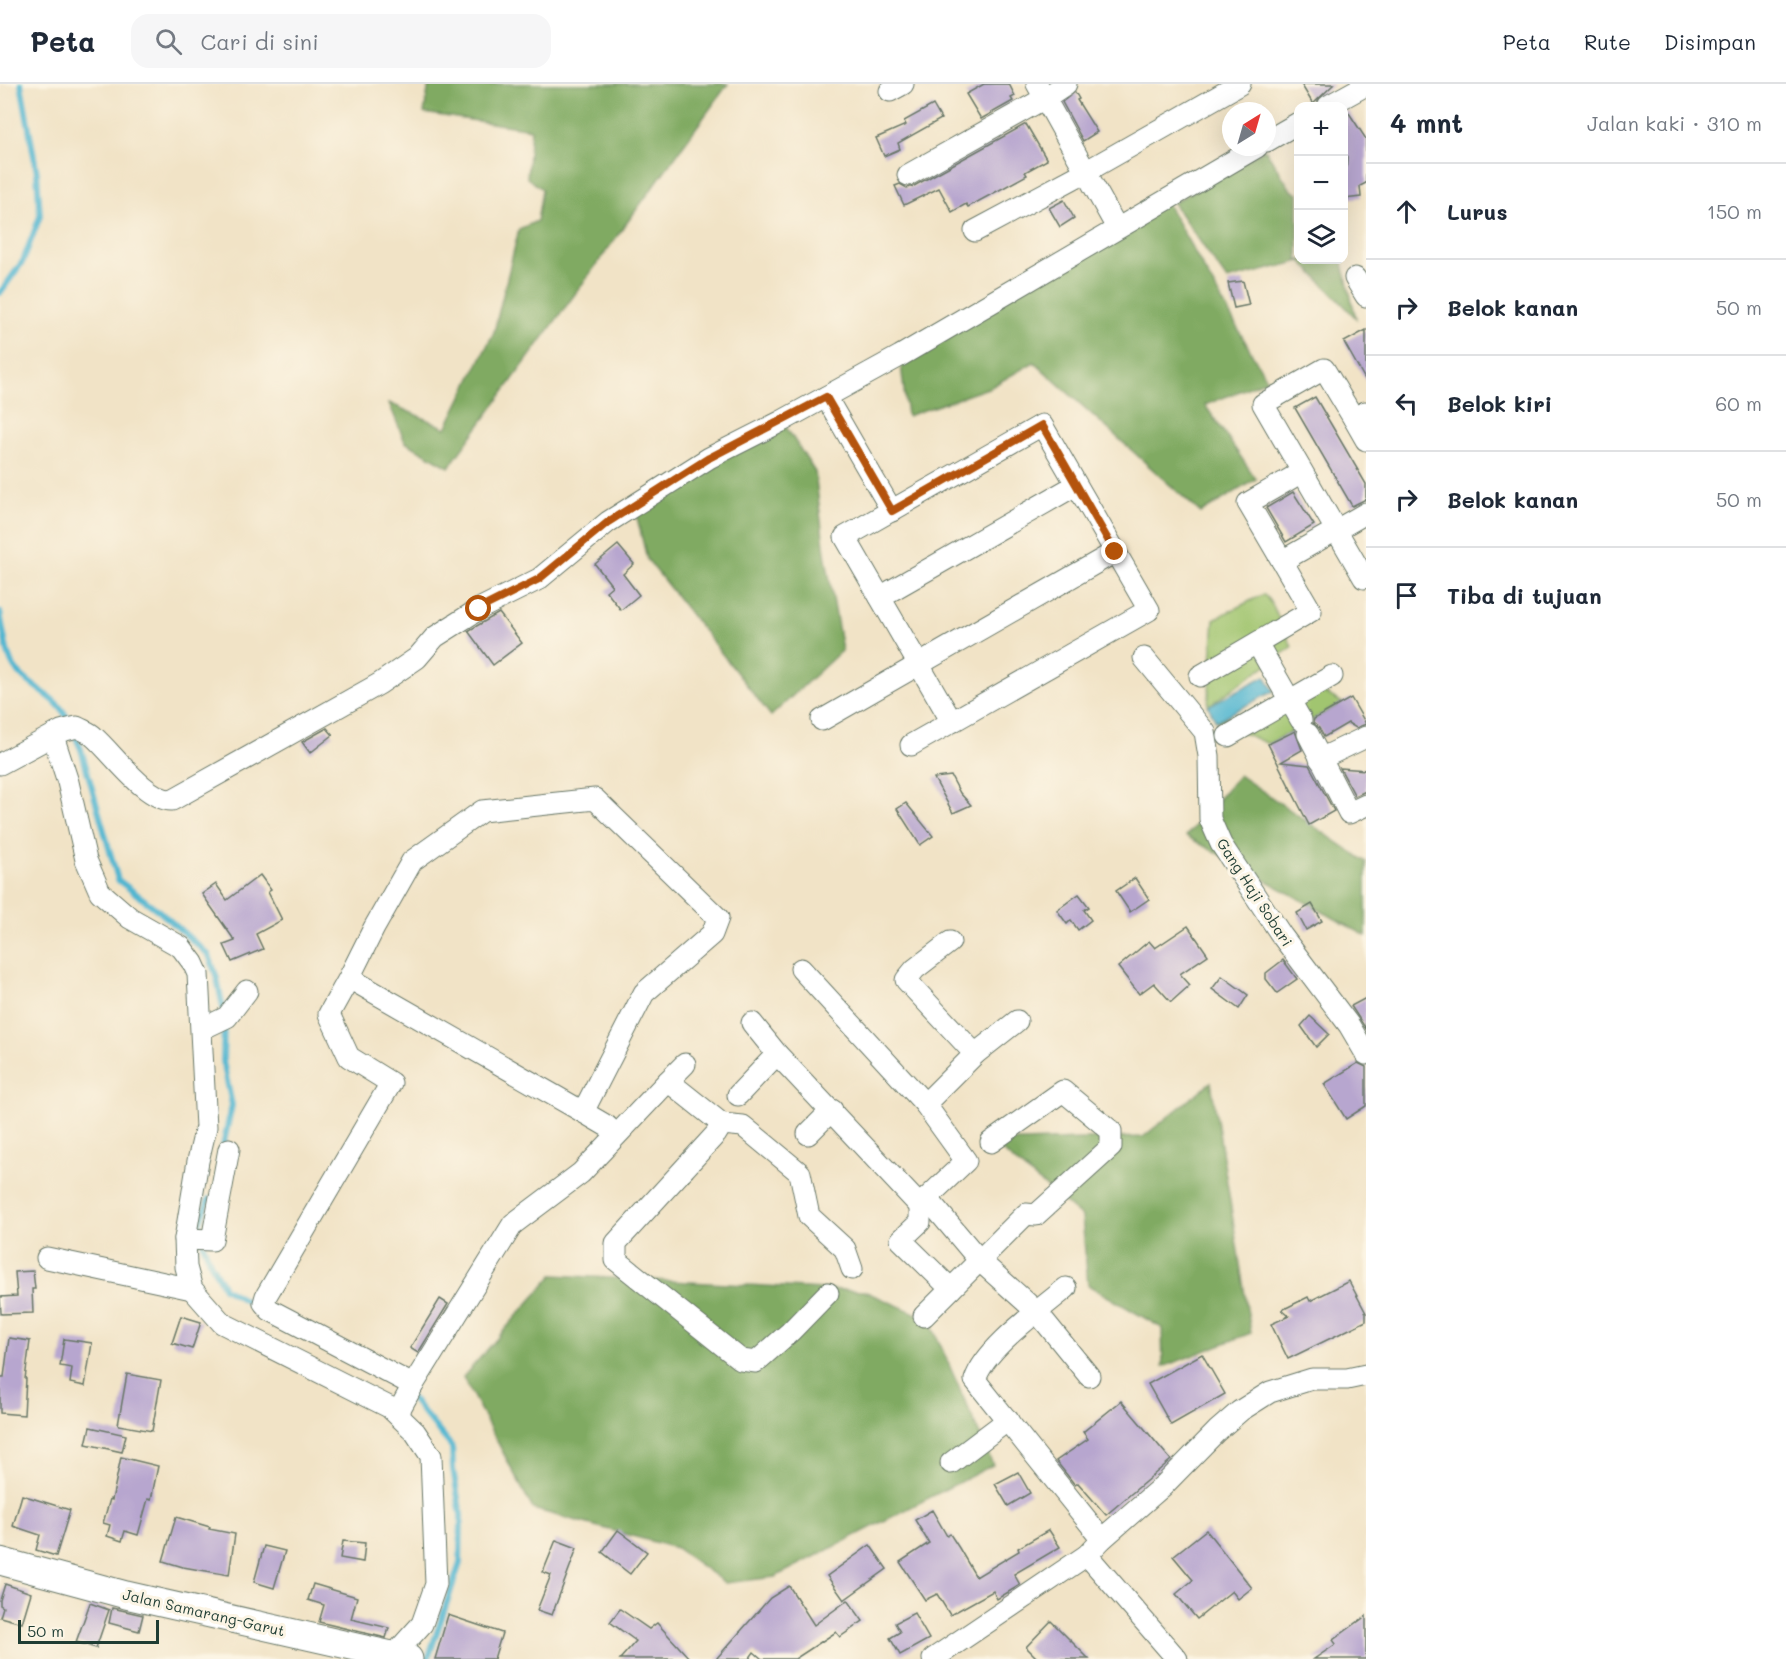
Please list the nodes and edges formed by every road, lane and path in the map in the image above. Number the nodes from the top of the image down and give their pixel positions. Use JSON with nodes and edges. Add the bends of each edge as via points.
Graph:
{"nodes":[{"id":1,"x":1066,"y":84,"type":"edge"},
{"id":2,"x":1240,"y":84,"type":"edge"},
{"id":3,"x":1366,"y":85,"type":"edge"},
{"id":4,"x":1041,"y":91,"type":"edge"},
{"id":5,"x":1335,"y":102,"type":"edge"},
{"id":6,"x":1294,"y":126,"type":"edge"},
{"id":7,"x":1276,"y":136,"type":"edge"},
{"id":8,"x":1241,"y":156,"type":"edge"},
{"id":9,"x":1087,"y":171,"type":"junction"},
{"id":10,"x":908,"y":175,"type":"dead end"},
{"id":11,"x":1117,"y":228,"type":"junction"},
{"id":12,"x":975,"y":231,"type":"dead end"},
{"id":13,"x":826,"y":397,"type":"junction"},
{"id":14,"x":1360,"y":415,"type":"edge"},
{"id":15,"x":1366,"y":440,"type":"edge"},
{"id":16,"x":1302,"y":472,"type":"junction"},
{"id":17,"x":1076,"y":485,"type":"junction"},
{"id":18,"x":892,"y":511,"type":"junction"},
{"id":19,"x":1366,"y":513,"type":"edge"},
{"id":20,"x":1336,"y":530,"type":"junction"},
{"id":21,"x":1115,"y":552,"type":"junction"},
{"id":22,"x":1282,"y":561,"type":"junction"},
{"id":23,"x":1364,"y":578,"type":"dead end"},
{"id":24,"x":880,"y":597,"type":"junction"},
{"id":25,"x":1257,"y":643,"type":"junction"},
{"id":26,"x":1144,"y":658,"type":"dead end"},
{"id":27,"x":919,"y":665,"type":"junction"},
{"id":28,"x":1200,"y":676,"type":"dead end"},
{"id":29,"x":1332,"y":676,"type":"dead end"},
{"id":30,"x":1290,"y":700,"type":"junction"},
{"id":31,"x":822,"y":720,"type":"dead end"},
{"id":32,"x":952,"y":722,"type":"junction"},
{"id":33,"x":64,"y":731,"type":"junction"},
{"id":34,"x":1228,"y":736,"type":"dead end"},
{"id":35,"x":1366,"y":737,"type":"edge"},
{"id":36,"x":911,"y":746,"type":"dead end"},
{"id":37,"x":1320,"y":759,"type":"junction"},
{"id":38,"x":0,"y":764,"type":"edge"},
{"id":39,"x":1366,"y":806,"type":"edge"},
{"id":40,"x":950,"y":942,"type":"dead end"},
{"id":41,"x":801,"y":969,"type":"dead end"},
{"id":42,"x":350,"y":978,"type":"junction"},
{"id":43,"x":247,"y":991,"type":"dead end"},
{"id":44,"x":1017,"y":1021,"type":"dead end"},
{"id":45,"x":214,"y":1023,"type":"junction"},
{"id":46,"x":752,"y":1023,"type":"dead end"},
{"id":47,"x":777,"y":1054,"type":"junction"},
{"id":48,"x":975,"y":1054,"type":"junction"},
{"id":49,"x":1366,"y":1054,"type":"edge"},
{"id":50,"x":685,"y":1064,"type":"dead end"},
{"id":51,"x":669,"y":1081,"type":"junction"},
{"id":52,"x":738,"y":1095,"type":"dead end"},
{"id":53,"x":925,"y":1104,"type":"junction"},
{"id":54,"x":832,"y":1110,"type":"junction"},
{"id":55,"x":583,"y":1112,"type":"junction"},
{"id":56,"x":722,"y":1124,"type":"junction"},
{"id":57,"x":607,"y":1125,"type":"dead end"},
{"id":58,"x":807,"y":1134,"type":"dead end"},
{"id":59,"x":229,"y":1149,"type":"dead end"},
{"id":60,"x":980,"y":1150,"type":"junction"},
{"id":61,"x":923,"y":1202,"type":"junction"},
{"id":62,"x":196,"y":1240,"type":"junction"},
{"id":63,"x":47,"y":1258,"type":"dead end"},
{"id":64,"x":980,"y":1261,"type":"junction"},
{"id":65,"x":852,"y":1269,"type":"dead end"},
{"id":66,"x":1066,"y":1288,"type":"dead end"},
{"id":67,"x":192,"y":1289,"type":"junction"},
{"id":68,"x":951,"y":1290,"type":"junction"},
{"id":69,"x":828,"y":1293,"type":"dead end"},
{"id":70,"x":1037,"y":1312,"type":"junction"},
{"id":71,"x":924,"y":1316,"type":"dead end"},
{"id":72,"x":1366,"y":1375,"type":"edge"},
{"id":73,"x":1089,"y":1376,"type":"dead end"},
{"id":74,"x":413,"y":1385,"type":"junction"},
{"id":75,"x":400,"y":1412,"type":"junction"},
{"id":76,"x":1008,"y":1420,"type":"junction"},
{"id":77,"x":951,"y":1462,"type":"dead end"},
{"id":78,"x":1102,"y":1539,"type":"junction"},
{"id":79,"x":1087,"y":1555,"type":"junction"},
{"id":80,"x":0,"y":1561,"type":"edge"},
{"id":81,"x":401,"y":1657,"type":"edge"},
{"id":82,"x":933,"y":1659,"type":"edge"},
{"id":83,"x":1177,"y":1659,"type":"edge"}],
"edges":[{"from":1,"to":4,"type":"street"},
{"from":2,"to":9,"type":"street"},
{"from":3,"to":5,"type":"street"},
{"from":4,"to":9,"type":"street"},
{"from":4,"to":10,"type":"street"},
{"from":6,"to":7,"type":"street"},
{"from":8,"to":11,"type":"street"},
{"from":9,"to":11,"type":"street"},
{"from":9,"to":12,"type":"street"},
{"from":11,"to":13,"type":"street"},
{"from":13,"to":18,"type":"street"},
{"from":13,"to":33,"type":"street","via":[[709,458],[618,516],[539,579],[479,609],[435,638],[417,658],[379,684],[172,800],[136,782],[92,735]]},
{"from":14,"to":15,"type":"street"},
{"from":14,"to":16,"type":"street","via":[[1324,369],[1263,404]]},
{"from":16,"to":20,"type":"street"},
{"from":16,"to":22,"type":"street","via":[[1248,503]]},
{"from":17,"to":18,"type":"street","via":[[1042,425]]},
{"from":17,"to":21,"type":"street"},
{"from":17,"to":24,"type":"street"},
{"from":18,"to":24,"type":"street","via":[[845,537]]},
{"from":19,"to":20,"type":"street"},
{"from":20,"to":22,"type":"street"},
{"from":20,"to":23,"type":"street"},
{"from":21,"to":27,"type":"street"},
{"from":21,"to":32,"type":"street","via":[[1149,610]]},
{"from":22,"to":25,"type":"street","via":[[1311,611]]},
{"from":24,"to":27,"type":"street"},
{"from":25,"to":28,"type":"street"},
{"from":25,"to":30,"type":"street"},
{"from":26,"to":49,"type":"street","name":"Gang Haji Sobari","via":[[1205,732],[1210,819],[1221,844]]},
{"from":27,"to":31,"type":"street"},
{"from":27,"to":32,"type":"street"},
{"from":29,"to":30,"type":"street"},
{"from":30,"to":34,"type":"street"},
{"from":30,"to":37,"type":"street"},
{"from":32,"to":36,"type":"street"},
{"from":33,"to":38,"type":"street"},
{"from":33,"to":45,"type":"street","via":[[68,782],[86,860],[100,891],[130,918],[182,947],[198,974]]},
{"from":35,"to":37,"type":"street"},
{"from":37,"to":39,"type":"street","via":[[1349,813]]},
{"from":40,"to":48,"type":"street","via":[[906,980]]},
{"from":41,"to":53,"type":"street"},
{"from":42,"to":55,"type":"street"},
{"from":42,"to":55,"type":"street","via":[[412,861],[482,811],[595,799],[718,918],[712,934],[644,993]]},
{"from":42,"to":74,"type":"street","via":[[329,1014],[349,1057],[391,1083],[264,1304]]},
{"from":43,"to":45,"type":"street"},
{"from":44,"to":48,"type":"street"},
{"from":45,"to":62,"type":"street","via":[[206,1127],[198,1161]]},
{"from":46,"to":47,"type":"street"},
{"from":47,"to":52,"type":"street"},
{"from":47,"to":54,"type":"street"},
{"from":48,"to":53,"type":"street"},
{"from":50,"to":51,"type":"street"},
{"from":51,"to":56,"type":"street"},
{"from":51,"to":74,"type":"street","via":[[581,1173],[513,1224]]},
{"from":53,"to":60,"type":"street"},
{"from":54,"to":58,"type":"street"},
{"from":54,"to":61,"type":"street"},
{"from":55,"to":57,"type":"street"},
{"from":56,"to":65,"type":"street","via":[[743,1126],[800,1173],[809,1216],[845,1249]]},
{"from":56,"to":69,"type":"street","via":[[616,1243],[616,1260],[741,1360],[756,1362]]},
{"from":59,"to":62,"type":"street","via":[[212,1240]]},
{"from":60,"to":61,"type":"street"},
{"from":60,"to":64,"type":"street","via":[[1063,1091],[1111,1131],[1111,1147],[1036,1215],[1026,1214]]},
{"from":61,"to":64,"type":"street"},
{"from":61,"to":68,"type":"street","via":[[920,1222],[901,1240]]},
{"from":62,"to":67,"type":"street","via":[[186,1267]]},
{"from":63,"to":67,"type":"street"},
{"from":64,"to":68,"type":"street"},
{"from":64,"to":70,"type":"street"},
{"from":66,"to":70,"type":"street"},
{"from":67,"to":75,"type":"street","via":[[222,1323]]},
{"from":68,"to":71,"type":"street"},
{"from":70,"to":73,"type":"street"},
{"from":70,"to":76,"type":"street","via":[[993,1350],[978,1369],[975,1380]]},
{"from":72,"to":78,"type":"street","via":[[1312,1379],[1270,1392],[1250,1404]]},
{"from":74,"to":75,"type":"street"},
{"from":75,"to":81,"type":"street","via":[[430,1456],[435,1584],[422,1624]]},
{"from":76,"to":77,"type":"street"},
{"from":76,"to":78,"type":"street"},
{"from":78,"to":79,"type":"street"},
{"from":79,"to":82,"type":"street"},
{"from":79,"to":83,"type":"street"},
{"from":80,"to":81,"type":"main road","name":"Jalan Samarang-Garut","via":[[126,1595]]}]}
